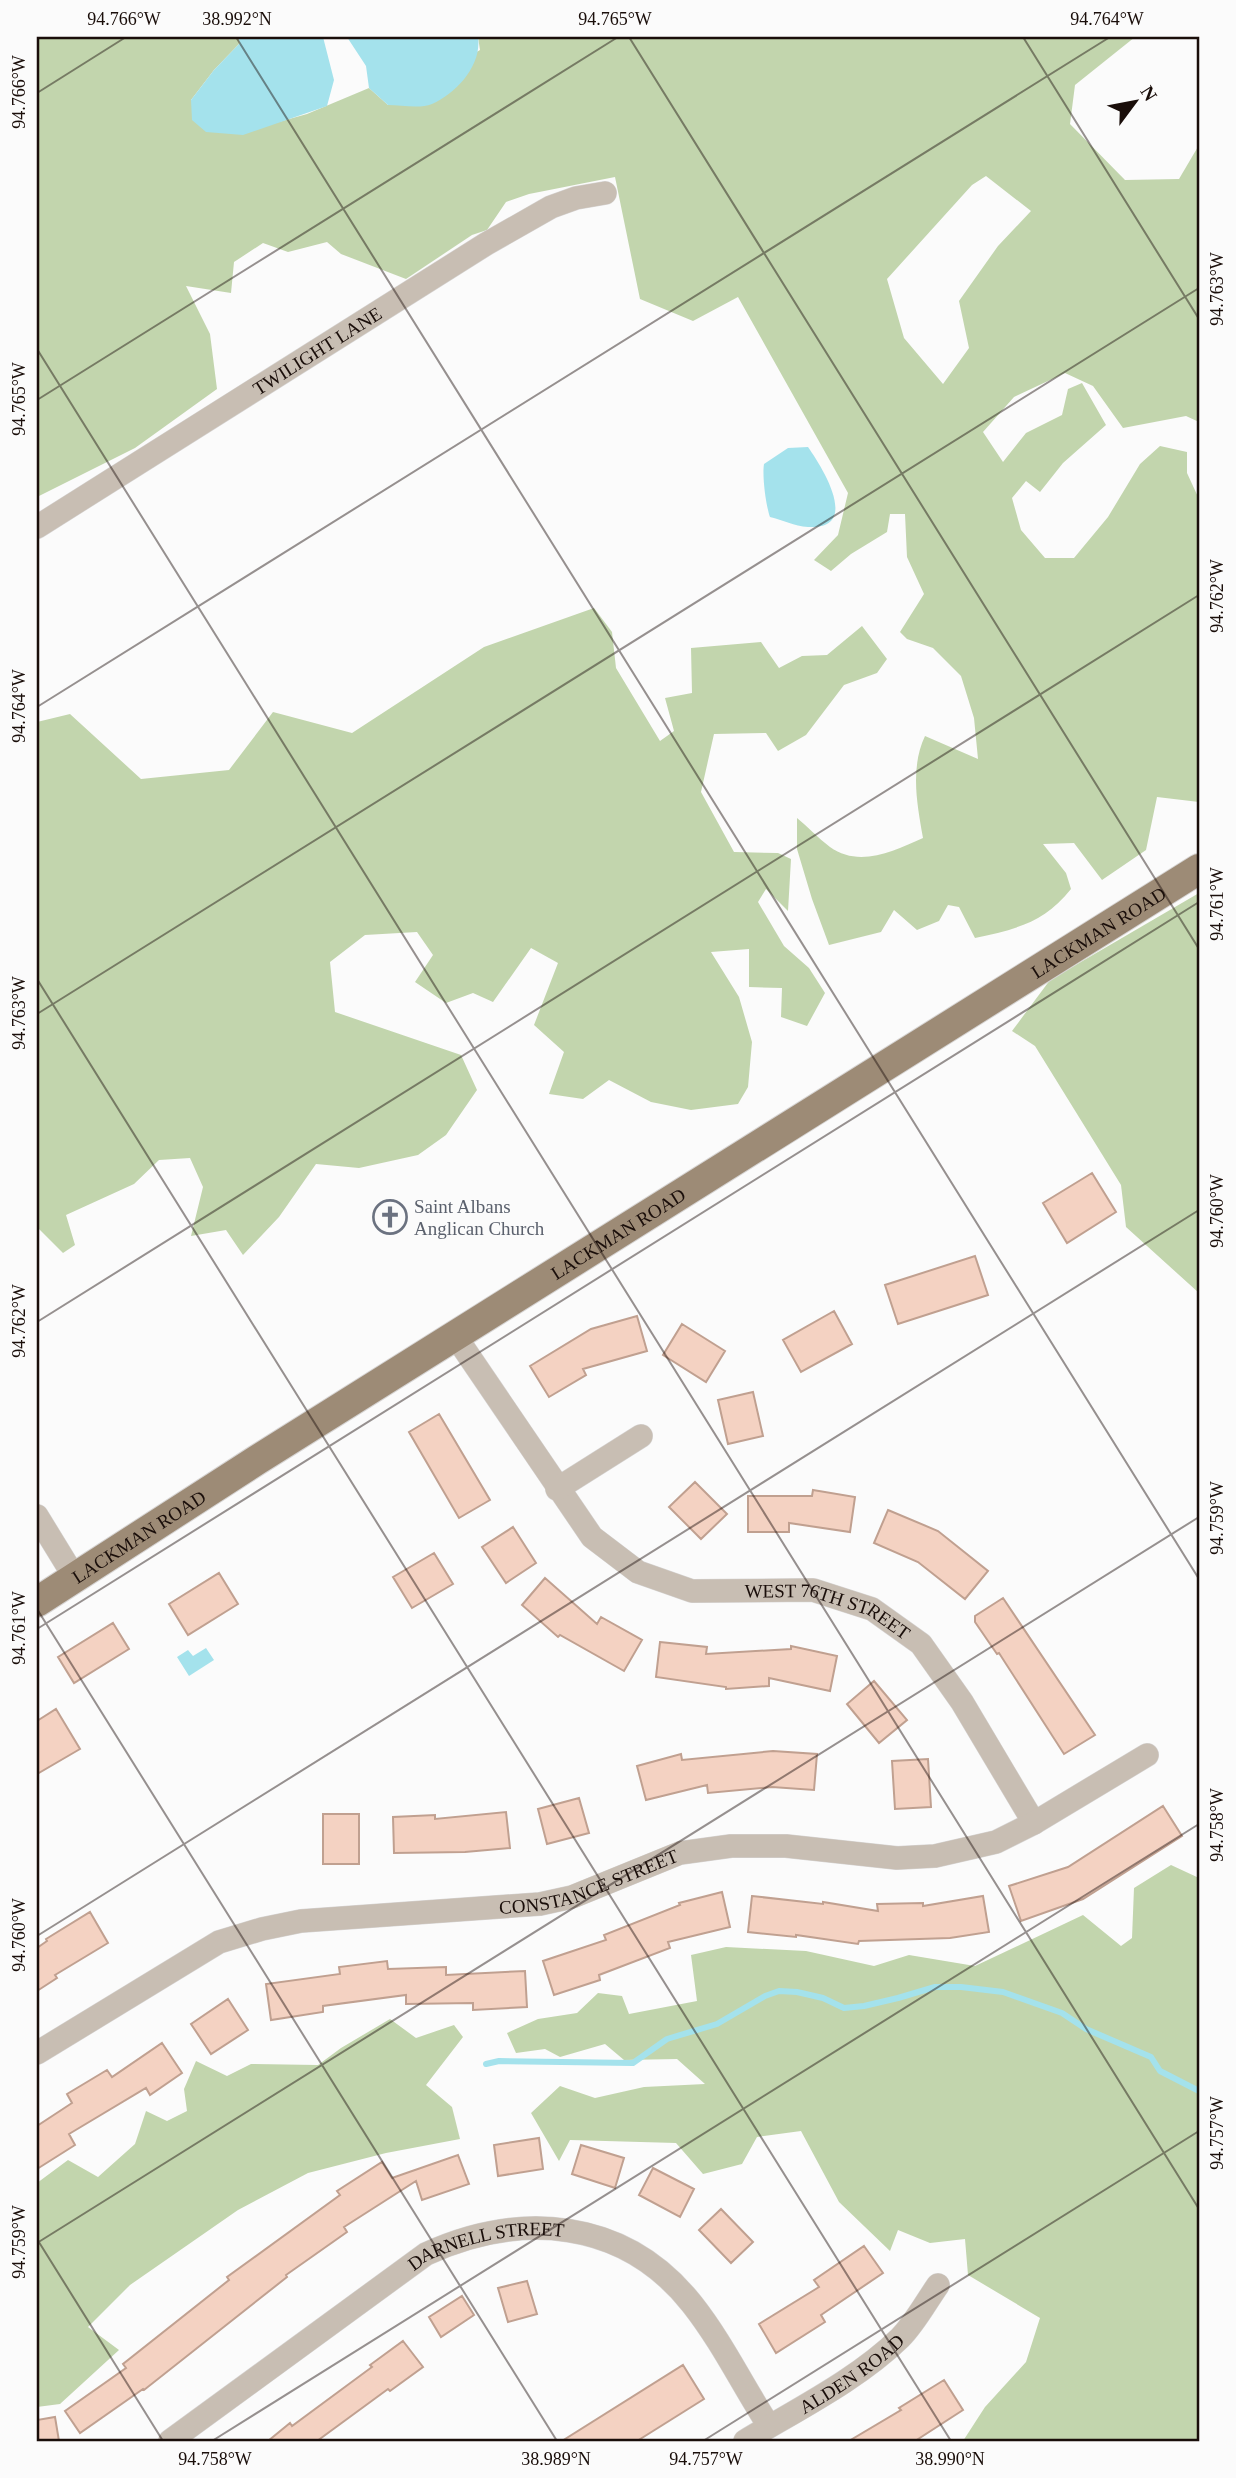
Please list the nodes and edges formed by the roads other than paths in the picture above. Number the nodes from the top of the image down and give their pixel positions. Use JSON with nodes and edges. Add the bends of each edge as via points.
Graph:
{"nodes":[{"id":1,"x":605,"y":193,"type":"dead end"},
{"id":2,"x":37,"y":527,"type":"edge"},
{"id":3,"x":1199,"y":869,"type":"edge"},
{"id":4,"x":456,"y":1337,"type":"junction"},
{"id":5,"x":641,"y":1436,"type":"dead end"},
{"id":6,"x":557,"y":1489,"type":"junction"},
{"id":7,"x":37,"y":1516,"type":"edge"},
{"id":8,"x":75,"y":1578,"type":"junction"},
{"id":9,"x":37,"y":1602,"type":"edge"},
{"id":10,"x":1147,"y":1755,"type":"dead end"},
{"id":11,"x":1034,"y":1823,"type":"junction"},
{"id":12,"x":37,"y":2053,"type":"edge"},
{"id":13,"x":938,"y":2285,"type":"dead end"},
{"id":14,"x":769,"y":2426,"type":"junction"},
{"id":15,"x":170,"y":2441,"type":"edge"},
{"id":16,"x":746,"y":2441,"type":"edge"}],
"edges":[{"from":1,"to":2,"type":"street","name":"TWILIGHT LANE","via":[[551,207],[486,244]]},
{"from":3,"to":4,"type":"main road","name":"LACKMAN ROAD"},
{"from":4,"to":6,"type":"street","name":"WEST 76TH STREET"},
{"from":4,"to":8,"type":"main road","name":"LACKMAN ROAD"},
{"from":5,"to":6,"type":"street"},
{"from":6,"to":11,"type":"street","name":"WEST 76TH STREET","via":[[592,1537],[638,1572],[692,1591],[813,1590],[872,1609],[921,1644],[962,1702]]},
{"from":7,"to":8,"type":"street"},
{"from":8,"to":9,"type":"main road","name":"LACKMAN ROAD"},
{"from":10,"to":11,"type":"street","name":"CONSTANCE STREET"},
{"from":11,"to":12,"type":"street","name":"CONSTANCE STREET","via":[[996,1842],[935,1856],[897,1858],[786,1846],[731,1846],[680,1853],[572,1897],[540,1904],[301,1921],[262,1929],[219,1942]]},
{"from":13,"to":14,"type":"street","name":"ALDEN ROAD","via":[[886,2351]]},
{"from":14,"to":15,"type":"street","name":"DARNELL STREET","via":[[701,2316],[675,2286],[618,2244],[557,2228],[494,2230],[426,2254]]},
{"from":14,"to":16,"type":"street","name":"ALDEN ROAD"}]}
